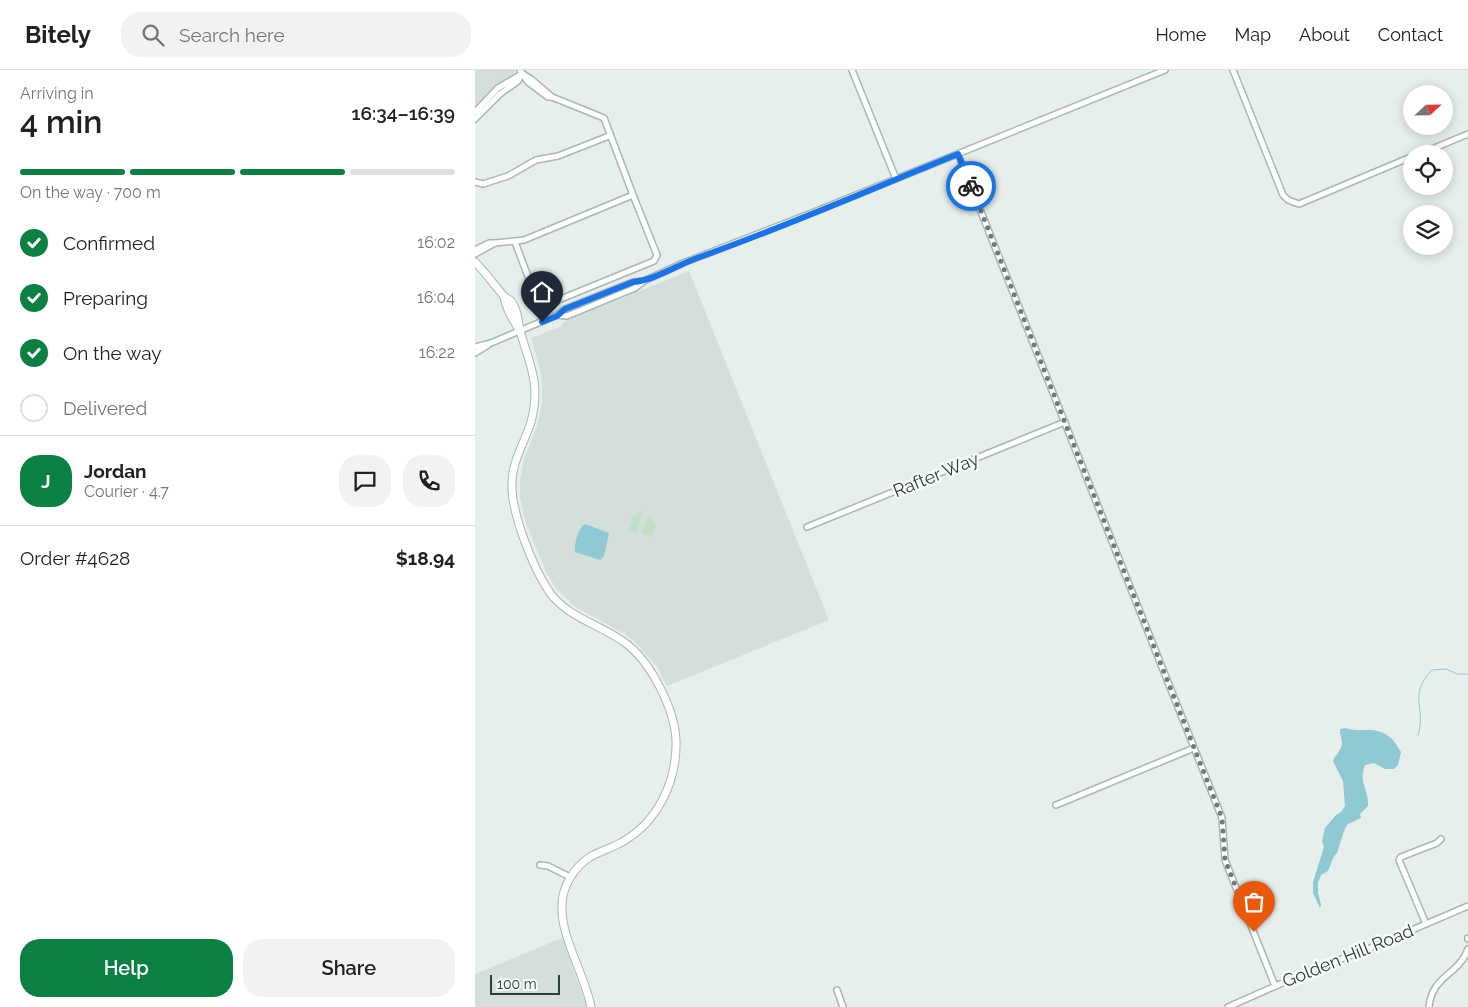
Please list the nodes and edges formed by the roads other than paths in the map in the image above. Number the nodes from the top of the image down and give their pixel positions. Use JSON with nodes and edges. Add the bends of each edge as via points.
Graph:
{"nodes":[{"id":1,"x":852,"y":70,"type":"edge"},
{"id":2,"x":1165,"y":70,"type":"edge"},
{"id":3,"x":1233,"y":70,"type":"edge"},
{"id":4,"x":521,"y":72,"type":"edge"},
{"id":5,"x":475,"y":112,"type":"edge"},
{"id":6,"x":475,"y":119,"type":"edge"},
{"id":7,"x":1468,"y":134,"type":"edge"},
{"id":8,"x":609,"y":136,"type":"junction"},
{"id":9,"x":1442,"y":145,"type":"edge"},
{"id":10,"x":958,"y":154,"type":"junction"},
{"id":11,"x":1403,"y":160,"type":"edge"},
{"id":12,"x":896,"y":179,"type":"junction"},
{"id":13,"x":475,"y":182,"type":"edge"},
{"id":14,"x":633,"y":195,"type":"junction"},
{"id":15,"x":515,"y":242,"type":"junction"},
{"id":16,"x":495,"y":243,"type":"junction"},
{"id":17,"x":475,"y":250,"type":"edge"},
{"id":18,"x":475,"y":254,"type":"edge"},
{"id":19,"x":475,"y":262,"type":"edge"},
{"id":20,"x":520,"y":330,"type":"junction"},
{"id":21,"x":491,"y":343,"type":"junction"},
{"id":22,"x":475,"y":347,"type":"edge"},
{"id":23,"x":475,"y":353,"type":"edge"},
{"id":24,"x":1065,"y":422,"type":"junction"},
{"id":25,"x":807,"y":526,"type":"dead end"},
{"id":26,"x":1194,"y":748,"type":"junction"},
{"id":27,"x":1056,"y":805,"type":"dead end"},
{"id":28,"x":1441,"y":839,"type":"dead end"},
{"id":29,"x":541,"y":865,"type":"dead end"},
{"id":30,"x":571,"y":877,"type":"junction"},
{"id":31,"x":1468,"y":906,"type":"edge"},
{"id":32,"x":1426,"y":924,"type":"junction"},
{"id":33,"x":1468,"y":949,"type":"edge"},
{"id":34,"x":1275,"y":986,"type":"junction"},
{"id":35,"x":837,"y":990,"type":"dead end"},
{"id":36,"x":591,"y":1007,"type":"edge"},
{"id":37,"x":843,"y":1007,"type":"edge"},
{"id":38,"x":1228,"y":1007,"type":"edge"},
{"id":39,"x":1429,"y":1007,"type":"edge"}],
"edges":[{"from":1,"to":12,"type":"street"},
{"from":2,"to":10,"type":"street"},
{"from":3,"to":11,"type":"street","via":[[1283,195],[1288,200],[1299,204]]},
{"from":4,"to":5,"type":"street","via":[[498,88]]},
{"from":4,"to":6,"type":"street","via":[[517,81]]},
{"from":4,"to":8,"type":"street","via":[[552,97],[604,118]]},
{"from":7,"to":9,"type":"street"},
{"from":8,"to":13,"type":"street","via":[[558,156],[536,160],[508,176],[483,184]]},
{"from":8,"to":14,"type":"street"},
{"from":10,"to":12,"type":"street"},
{"from":10,"to":24,"type":"street"},
{"from":12,"to":20,"type":"street","via":[[683,263],[635,288],[567,316],[557,316]]},
{"from":14,"to":15,"type":"street"},
{"from":14,"to":15,"type":"street","via":[[657,254],[654,261],[546,305],[535,296]]},
{"from":15,"to":16,"type":"street"},
{"from":16,"to":17,"type":"street"},
{"from":16,"to":18,"type":"street"},
{"from":19,"to":20,"type":"street","via":[[511,301]]},
{"from":20,"to":21,"type":"street"},
{"from":20,"to":30,"type":"street","via":[[531,363],[535,389],[531,421],[512,480],[518,524],[542,579],[555,598],[579,618],[624,642],[648,666],[661,690],[676,739],[671,780],[646,824],[622,843],[590,857]]},
{"from":21,"to":22,"type":"street"},
{"from":21,"to":23,"type":"street"},
{"from":24,"to":25,"type":"street","name":"Rafter Way"},
{"from":24,"to":26,"type":"street"},
{"from":26,"to":27,"type":"street"},
{"from":26,"to":34,"type":"street","via":[[1222,818],[1225,860]]},
{"from":28,"to":32,"type":"street","via":[[1399,860]]},
{"from":29,"to":30,"type":"street"},
{"from":30,"to":36,"type":"street","via":[[563,892],[561,916]]},
{"from":31,"to":32,"type":"street","name":"Golden Hill Road"},
{"from":32,"to":34,"type":"street","name":"Golden Hill Road"},
{"from":33,"to":39,"type":"street","via":[[1454,969],[1436,984]]},
{"from":34,"to":38,"type":"street","name":"Golden Hill Road"},
{"from":35,"to":37,"type":"street"}]}
